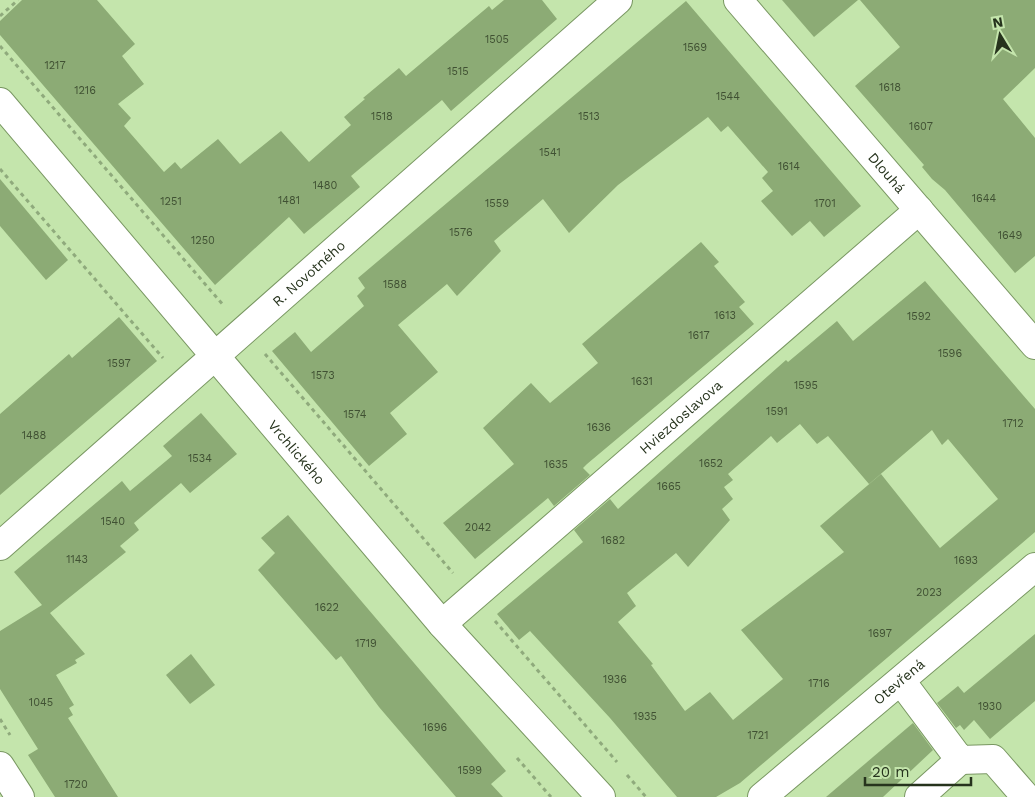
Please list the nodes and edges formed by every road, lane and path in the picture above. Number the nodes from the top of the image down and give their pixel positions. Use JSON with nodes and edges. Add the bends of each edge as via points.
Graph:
{"nodes":[{"id":1,"x":18,"y":0,"type":"edge"},
{"id":2,"x":618,"y":0,"type":"edge"},
{"id":3,"x":738,"y":0,"type":"edge"},
{"id":4,"x":0,"y":16,"type":"edge"},
{"id":5,"x":0,"y":46,"type":"edge"},
{"id":6,"x":0,"y":102,"type":"edge"},
{"id":7,"x":0,"y":169,"type":"edge"},
{"id":8,"x":920,"y":210,"type":"junction"},
{"id":9,"x":245,"y":330,"type":"junction"},
{"id":10,"x":1030,"y":331,"type":"edge"},
{"id":11,"x":217,"y":355,"type":"junction"},
{"id":12,"x":182,"y":383,"type":"junction"},
{"id":13,"x":0,"y":546,"type":"edge"},
{"id":14,"x":1035,"y":567,"type":"edge"},
{"id":15,"x":474,"y":597,"type":"junction"},
{"id":16,"x":442,"y":624,"type":"junction"},
{"id":17,"x":901,"y":681,"type":"junction"},
{"id":18,"x":514,"y":754,"type":"dead end"},
{"id":19,"x":960,"y":760,"type":"junction"},
{"id":20,"x":0,"y":766,"type":"edge"},
{"id":21,"x":20,"y":797,"type":"edge"},
{"id":22,"x":551,"y":797,"type":"edge"},
{"id":23,"x":601,"y":797,"type":"edge"},
{"id":24,"x":646,"y":797,"type":"edge"},
{"id":25,"x":762,"y":797,"type":"edge"},
{"id":26,"x":919,"y":797,"type":"edge"},
{"id":27,"x":1026,"y":797,"type":"edge"}],
"edges":[{"from":1,"to":4,"type":"path"},
{"from":2,"to":9,"type":"street","name":"R. Novotného"},
{"from":3,"to":8,"type":"street","name":"Dlouhá"},
{"from":5,"to":9,"type":"path"},
{"from":6,"to":11,"type":"street","name":"Vrchlického"},
{"from":7,"to":12,"type":"path"},
{"from":8,"to":10,"type":"street","name":"Dlouhá"},
{"from":8,"to":15,"type":"street","name":"Hviezdoslavova"},
{"from":9,"to":11,"type":"street","name":"R. Novotného"},
{"from":9,"to":15,"type":"path"},
{"from":11,"to":12,"type":"street","name":"R. Novotného"},
{"from":11,"to":16,"type":"street","name":"Vrchlického"},
{"from":12,"to":13,"type":"street","name":"R. Novotného"},
{"from":14,"to":17,"type":"street","name":"Otevřená"},
{"from":15,"to":16,"type":"street","name":"Hviezdoslavova"},
{"from":15,"to":24,"type":"path"},
{"from":16,"to":23,"type":"street","name":"Vrchlického"},
{"from":17,"to":19,"type":"street"},
{"from":17,"to":25,"type":"street","name":"Otevřená"},
{"from":18,"to":22,"type":"path"},
{"from":19,"to":26,"type":"street"},
{"from":19,"to":27,"type":"street","via":[[993,758]]},
{"from":20,"to":21,"type":"street"}]}
